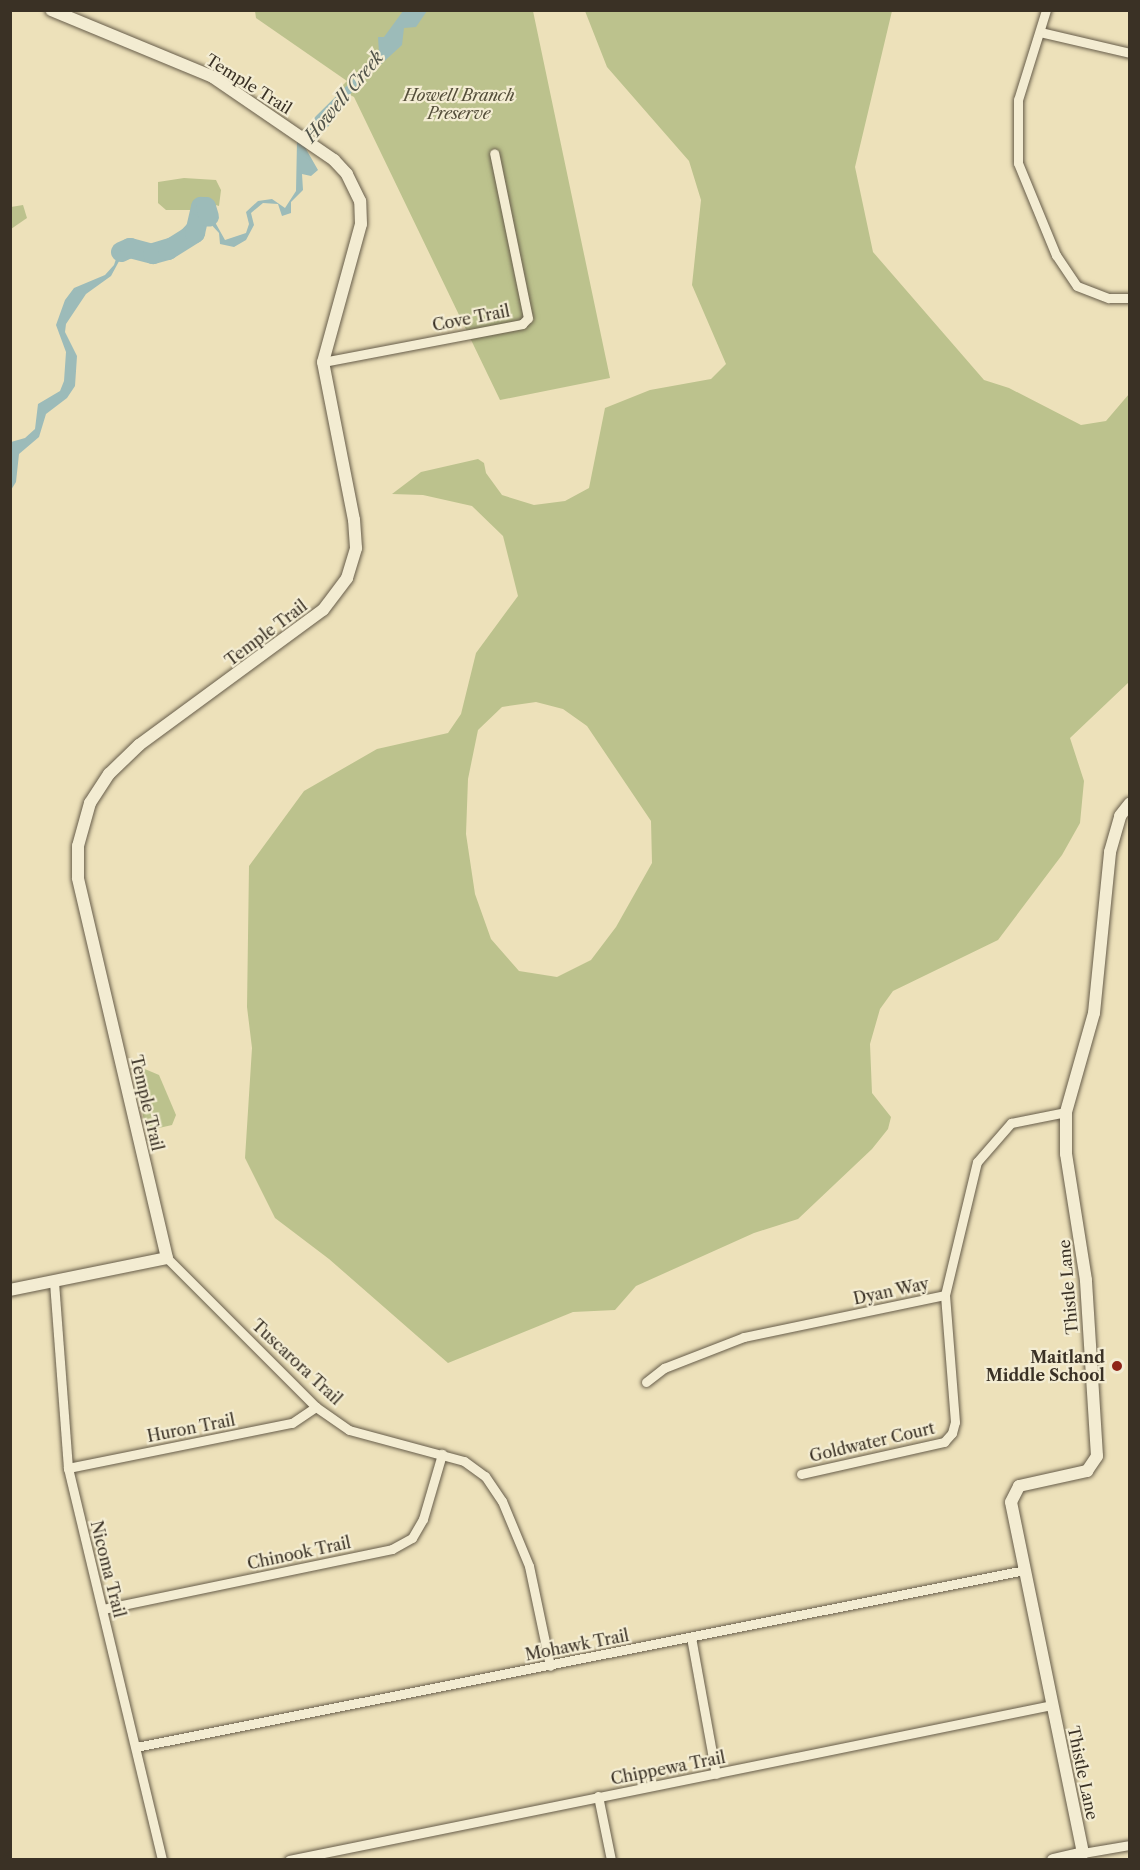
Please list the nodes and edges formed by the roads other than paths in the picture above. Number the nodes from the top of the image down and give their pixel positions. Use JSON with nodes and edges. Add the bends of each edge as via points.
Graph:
{"nodes":[{"id":1,"x":51,"y":10,"type":"edge"},
{"id":2,"x":1046,"y":10,"type":"edge"},
{"id":3,"x":1040,"y":32,"type":"junction"},
{"id":4,"x":1130,"y":53,"type":"edge"},
{"id":5,"x":494,"y":153,"type":"dead end"},
{"id":6,"x":1130,"y":298,"type":"edge"},
{"id":7,"x":323,"y":362,"type":"junction"},
{"id":8,"x":1130,"y":803,"type":"edge"},
{"id":9,"x":1066,"y":1112,"type":"junction"},
{"id":10,"x":167,"y":1258,"type":"junction"},
{"id":11,"x":54,"y":1282,"type":"junction"},
{"id":12,"x":10,"y":1290,"type":"edge"},
{"id":13,"x":945,"y":1295,"type":"junction"},
{"id":14,"x":646,"y":1382,"type":"dead end"},
{"id":15,"x":316,"y":1407,"type":"junction"},
{"id":16,"x":442,"y":1454,"type":"junction"},
{"id":17,"x":68,"y":1468,"type":"junction"},
{"id":18,"x":801,"y":1474,"type":"dead end"},
{"id":19,"x":1025,"y":1570,"type":"junction"},
{"id":20,"x":103,"y":1609,"type":"junction"},
{"id":21,"x":691,"y":1637,"type":"junction"},
{"id":22,"x":550,"y":1666,"type":"junction"},
{"id":23,"x":1052,"y":1705,"type":"junction"},
{"id":24,"x":136,"y":1747,"type":"junction"},
{"id":25,"x":716,"y":1774,"type":"junction"},
{"id":26,"x":598,"y":1797,"type":"junction"},
{"id":27,"x":1128,"y":1845,"type":"edge"},
{"id":28,"x":1083,"y":1854,"type":"junction"},
{"id":29,"x":1130,"y":1856,"type":"edge"},
{"id":30,"x":162,"y":1860,"type":"edge"},
{"id":31,"x":289,"y":1860,"type":"edge"},
{"id":32,"x":611,"y":1860,"type":"edge"},
{"id":33,"x":1053,"y":1860,"type":"edge"}],
"edges":[{"from":1,"to":7,"type":"street","name":"Temple Trail","via":[[213,77],[347,174],[361,211],[355,253],[329,326]]},
{"from":2,"to":3,"type":"street"},
{"from":3,"to":4,"type":"street"},
{"from":3,"to":6,"type":"street","via":[[1018,100],[1018,162],[1028,194],[1056,255],[1077,286],[1109,298]]},
{"from":5,"to":7,"type":"street","name":"Cove Trail","via":[[528,318],[522,324]]},
{"from":7,"to":10,"type":"street","name":"Temple Trail","via":[[356,536],[347,578],[333,601],[309,624],[118,764],[90,803],[78,846],[82,900]]},
{"from":8,"to":9,"type":"street","name":"Thistle Lane","via":[[1120,816],[1110,852],[1094,1013]]},
{"from":9,"to":13,"type":"street","name":"Dyan Way","via":[[1011,1122],[977,1162]]},
{"from":9,"to":19,"type":"street","name":"Thistle Lane","via":[[1066,1154],[1086,1280],[1097,1456],[1087,1471],[1027,1483],[1014,1490],[1011,1502]]},
{"from":10,"to":11,"type":"street"},
{"from":10,"to":15,"type":"street","name":"Tuscarora Trail"},
{"from":11,"to":12,"type":"street"},
{"from":11,"to":17,"type":"street","name":"Nicoma Trail"},
{"from":13,"to":14,"type":"street","name":"Dyan Way","via":[[744,1337],[664,1368]]},
{"from":13,"to":18,"type":"street","name":"Goldwater Court","via":[[955,1422],[952,1434],[944,1442]]},
{"from":15,"to":16,"type":"street","name":"Tuscarora Trail","via":[[349,1430]]},
{"from":15,"to":17,"type":"street","name":"Huron Trail","via":[[292,1423]]},
{"from":16,"to":20,"type":"street","name":"Chinook Trail","via":[[423,1519],[412,1538],[392,1549]]},
{"from":16,"to":22,"type":"street","name":"Tuscarora Trail","via":[[464,1461],[485,1476],[502,1501],[529,1566]]},
{"from":17,"to":20,"type":"street","name":"Nicoma Trail"},
{"from":19,"to":21,"type":"street","name":"Mohawk Trail"},
{"from":19,"to":23,"type":"street","name":"Thistle Lane"},
{"from":20,"to":24,"type":"street","name":"Nicoma Trail"},
{"from":21,"to":22,"type":"street","name":"Mohawk Trail"},
{"from":21,"to":25,"type":"street"},
{"from":22,"to":24,"type":"street","name":"Mohawk Trail"},
{"from":23,"to":25,"type":"street","name":"Chippewa Trail"},
{"from":23,"to":28,"type":"street","name":"Thistle Lane"},
{"from":24,"to":30,"type":"street","name":"Nicoma Trail"},
{"from":25,"to":26,"type":"street","name":"Chippewa Trail"},
{"from":26,"to":31,"type":"street","name":"Chippewa Trail"},
{"from":26,"to":32,"type":"street"},
{"from":27,"to":28,"type":"street"},
{"from":27,"to":29,"type":"street"},
{"from":28,"to":33,"type":"street"}]}
